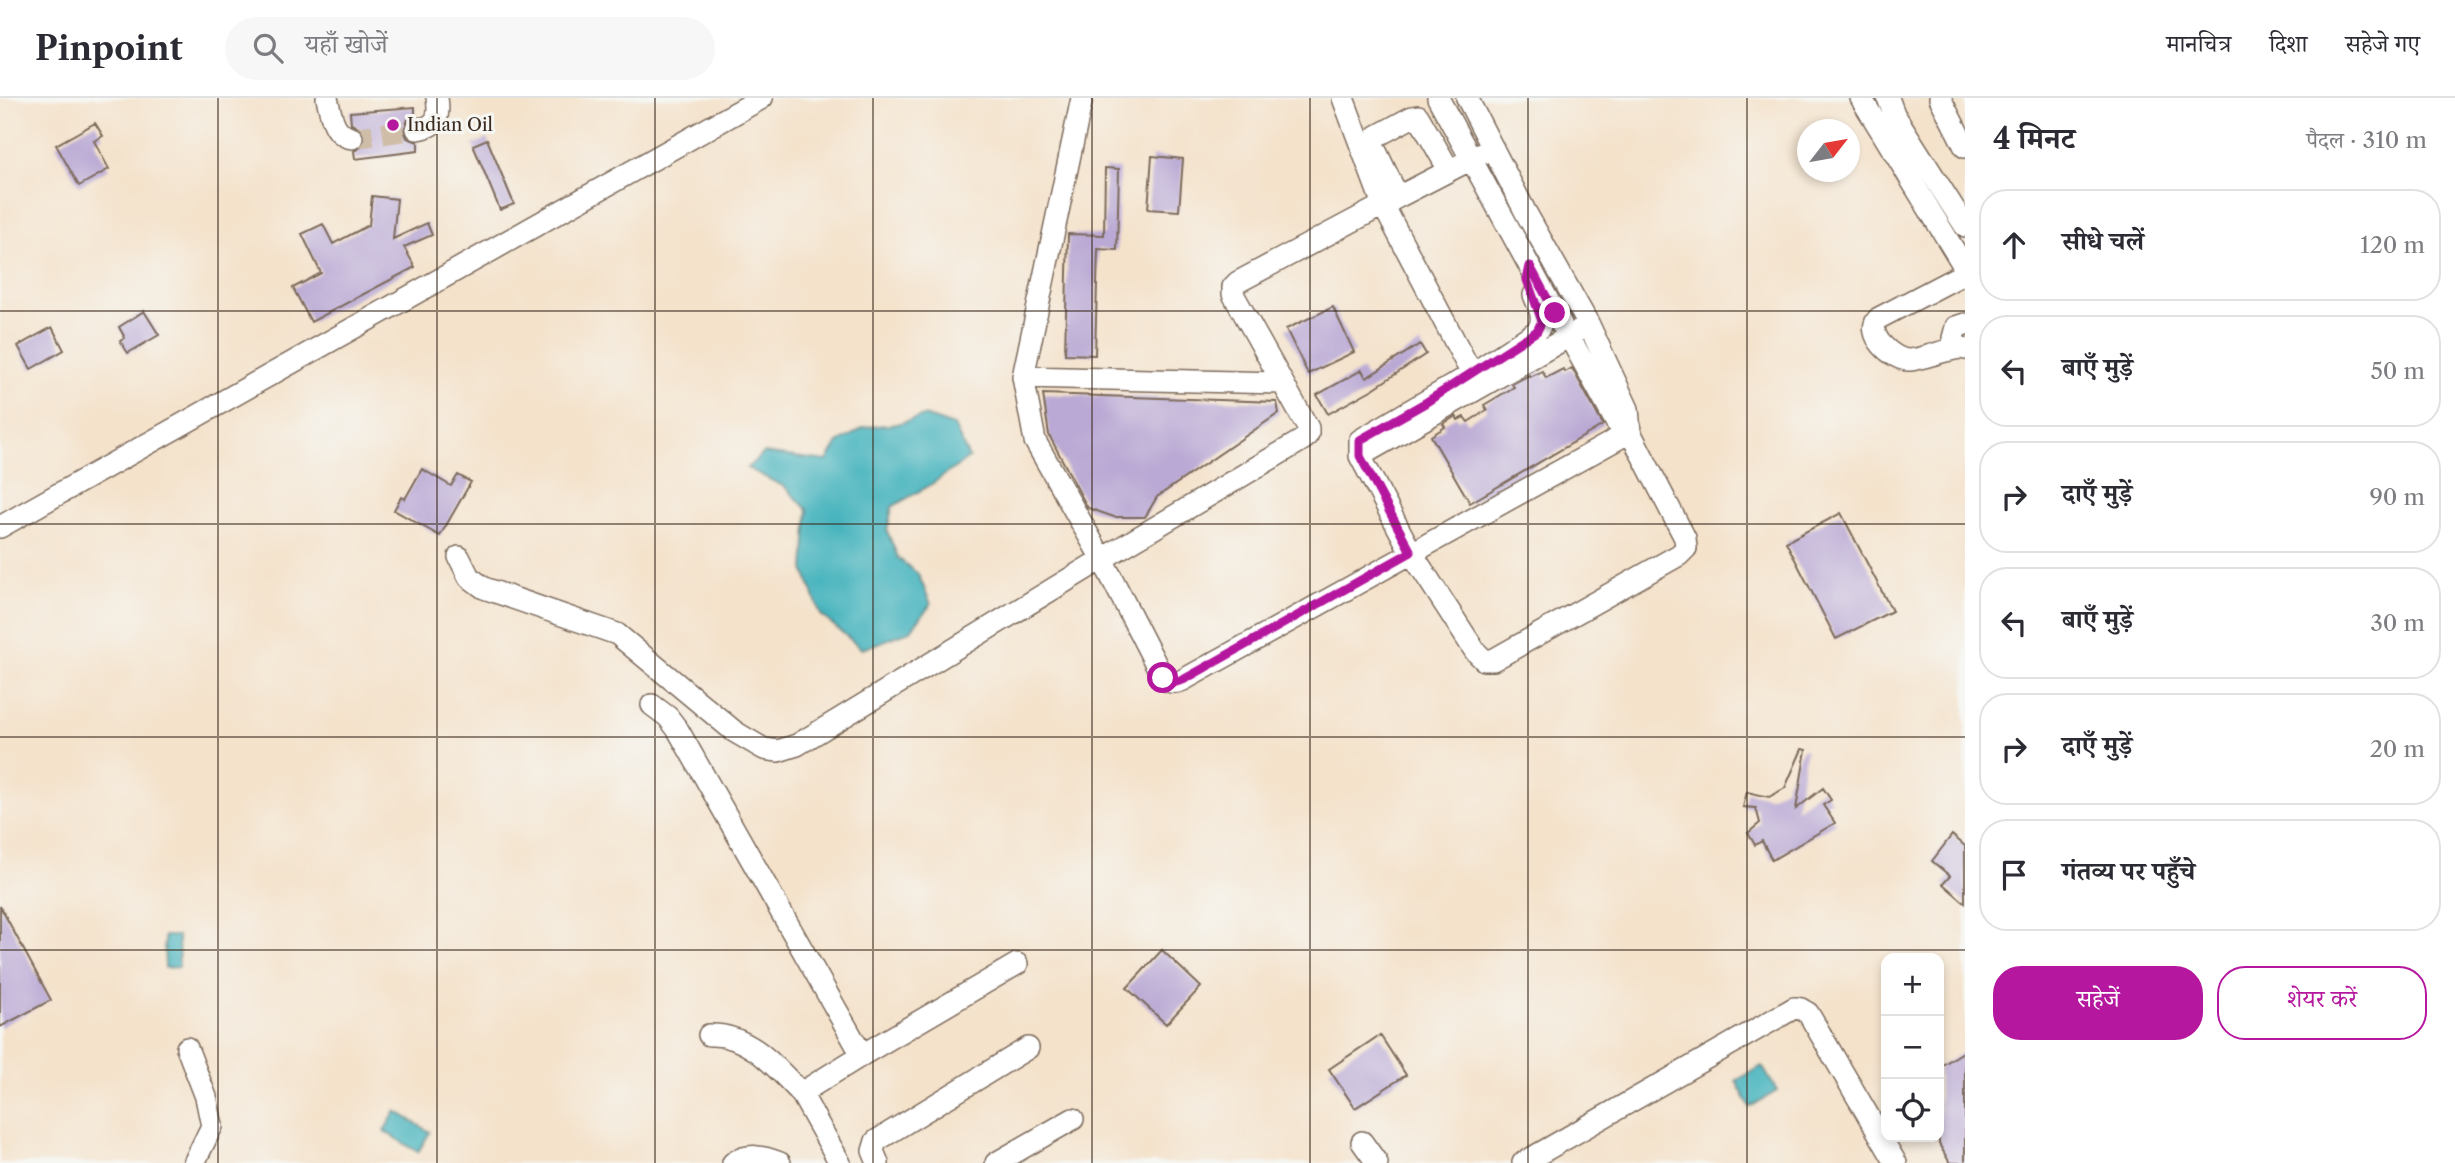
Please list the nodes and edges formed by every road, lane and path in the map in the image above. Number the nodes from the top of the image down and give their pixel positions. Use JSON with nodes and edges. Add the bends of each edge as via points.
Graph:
{"nodes":[{"id":1,"x":327,"y":98,"type":"edge"},
{"id":2,"x":437,"y":98,"type":"edge"},
{"id":3,"x":762,"y":98,"type":"edge"},
{"id":4,"x":1082,"y":98,"type":"edge"},
{"id":5,"x":1343,"y":98,"type":"edge"},
{"id":6,"x":1438,"y":98,"type":"edge"},
{"id":7,"x":1467,"y":98,"type":"edge"},
{"id":8,"x":1861,"y":98,"type":"edge"},
{"id":9,"x":1940,"y":98,"type":"edge"},
{"id":10,"x":1886,"y":112,"type":"edge"},
{"id":11,"x":417,"y":129,"type":"tunnel mouth"},
{"id":12,"x":352,"y":138,"type":"dead end"},
{"id":13,"x":1965,"y":147,"type":"edge"},
{"id":14,"x":1493,"y":148,"type":"junction"},
{"id":15,"x":1472,"y":159,"type":"junction"},
{"id":16,"x":1449,"y":170,"type":"junction"},
{"id":17,"x":1391,"y":201,"type":"junction"},
{"id":18,"x":1965,"y":226,"type":"edge"},
{"id":19,"x":1530,"y":266,"type":"junction"},
{"id":20,"x":1965,"y":271,"type":"edge"},
{"id":21,"x":1561,"y":324,"type":"dead end"},
{"id":22,"x":1589,"y":325,"type":"junction"},
{"id":23,"x":1957,"y":342,"type":"edge"},
{"id":24,"x":1575,"y":347,"type":"dead end"},
{"id":25,"x":1472,"y":374,"type":"junction"},
{"id":26,"x":1023,"y":377,"type":"junction"},
{"id":27,"x":1282,"y":383,"type":"junction"},
{"id":28,"x":1630,"y":431,"type":"junction"},
{"id":29,"x":1360,"y":456,"type":"junction"},
{"id":30,"x":0,"y":527,"type":"edge"},
{"id":31,"x":1411,"y":552,"type":"junction"},
{"id":32,"x":459,"y":557,"type":"dead end"},
{"id":33,"x":1102,"y":559,"type":"junction"},
{"id":34,"x":652,"y":705,"type":"dead end"},
{"id":35,"x":1017,"y":964,"type":"dead end"},
{"id":36,"x":709,"y":1035,"type":"dead end"},
{"id":37,"x":187,"y":1048,"type":"dead end"},
{"id":38,"x":1028,"y":1048,"type":"dead end"},
{"id":39,"x":862,"y":1055,"type":"junction"},
{"id":40,"x":801,"y":1093,"type":"junction"},
{"id":41,"x":1073,"y":1119,"type":"dead end"},
{"id":42,"x":1362,"y":1142,"type":"dead end"},
{"id":43,"x":194,"y":1163,"type":"edge"},
{"id":44,"x":733,"y":1163,"type":"edge"},
{"id":45,"x":780,"y":1163,"type":"edge"},
{"id":46,"x":840,"y":1163,"type":"edge"},
{"id":47,"x":878,"y":1163,"type":"edge"},
{"id":48,"x":996,"y":1163,"type":"edge"},
{"id":49,"x":1377,"y":1163,"type":"edge"},
{"id":50,"x":1523,"y":1163,"type":"edge"},
{"id":51,"x":1896,"y":1163,"type":"edge"}],
"edges":[{"from":1,"to":12,"type":"street","via":[[337,129]]},
{"from":2,"to":11,"type":"street","via":[[436,120],[430,127]]},
{"from":3,"to":30,"type":"street"},
{"from":4,"to":26,"type":"street"},
{"from":5,"to":17,"type":"street"},
{"from":6,"to":15,"type":"street"},
{"from":7,"to":14,"type":"street"},
{"from":8,"to":10,"type":"street"},
{"from":9,"to":13,"type":"street"},
{"from":10,"to":18,"type":"street"},
{"from":10,"to":20,"type":"street"},
{"from":14,"to":15,"type":"street"},
{"from":14,"to":22,"type":"street"},
{"from":15,"to":16,"type":"street"},
{"from":15,"to":19,"type":"street"},
{"from":16,"to":17,"type":"street"},
{"from":16,"to":17,"type":"street","via":[[1421,118],[1412,117],[1374,141]]},
{"from":17,"to":25,"type":"street"},
{"from":17,"to":27,"type":"street","via":[[1233,287]]},
{"from":19,"to":21,"type":"street"},
{"from":19,"to":25,"type":"street","via":[[1527,280],[1542,326]]},
{"from":20,"to":23,"type":"street","via":[[1875,322],[1875,334],[1887,349],[1910,360]]},
{"from":22,"to":28,"type":"street","via":[[1628,409]]},
{"from":22,"to":29,"type":"street"},
{"from":24,"to":28,"type":"street","via":[[1616,422]]},
{"from":25,"to":29,"type":"street","via":[[1360,440]]},
{"from":26,"to":27,"type":"street"},
{"from":26,"to":33,"type":"street","via":[[1035,441]]},
{"from":27,"to":33,"type":"street","via":[[1308,428],[1304,439]]},
{"from":28,"to":31,"type":"street"},
{"from":28,"to":31,"type":"street","via":[[1686,548],[1493,660],[1484,660],[1475,651]]},
{"from":29,"to":31,"type":"street"},
{"from":31,"to":33,"type":"street","via":[[1173,683],[1163,678]]},
{"from":32,"to":33,"type":"street","via":[[469,577],[484,588],[617,634],[735,732],[764,749],[778,751],[797,744]]},
{"from":34,"to":39,"type":"street","via":[[678,730]]},
{"from":35,"to":39,"type":"street"},
{"from":36,"to":40,"type":"street","via":[[730,1036],[746,1044]]},
{"from":37,"to":43,"type":"street","via":[[212,1126]]},
{"from":38,"to":47,"type":"street","via":[[876,1141],[873,1152]]},
{"from":39,"to":40,"type":"street"},
{"from":40,"to":46,"type":"street"},
{"from":41,"to":48,"type":"street"},
{"from":42,"to":49,"type":"street"},
{"from":44,"to":45,"type":"street","via":[[743,1156],[755,1156]]},
{"from":50,"to":51,"type":"street","via":[[1794,1008],[1808,1013]]}]}
